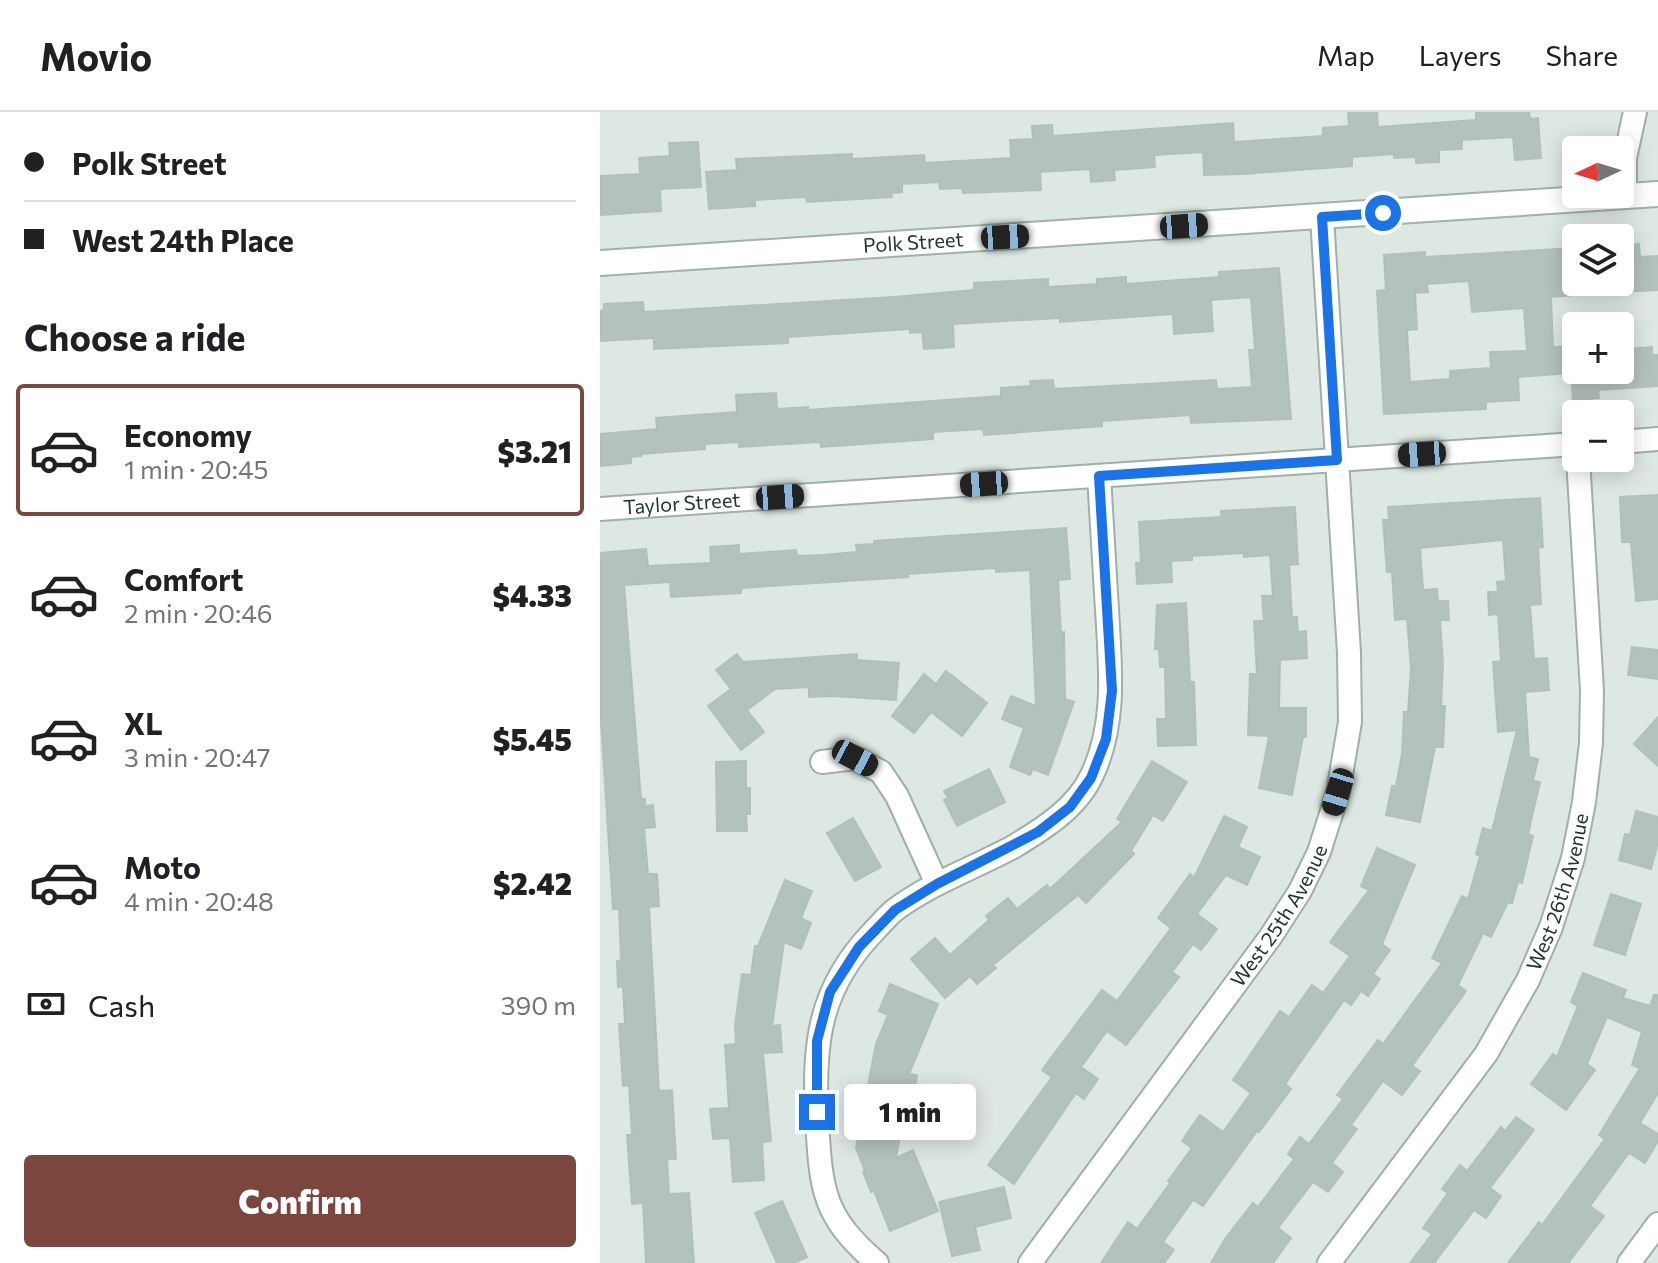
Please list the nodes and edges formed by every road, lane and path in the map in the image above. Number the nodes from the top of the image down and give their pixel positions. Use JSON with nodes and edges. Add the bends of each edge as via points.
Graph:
{"nodes":[{"id":1,"x":1635,"y":112,"type":"edge"},
{"id":2,"x":1630,"y":136,"type":"edge"},
{"id":3,"x":1658,"y":194,"type":"edge"},
{"id":4,"x":1634,"y":195,"type":"edge"},
{"id":5,"x":1562,"y":200,"type":"edge"},
{"id":6,"x":1322,"y":217,"type":"junction"},
{"id":7,"x":600,"y":263,"type":"edge"},
{"id":8,"x":1658,"y":439,"type":"edge"},
{"id":9,"x":1634,"y":441,"type":"edge"},
{"id":10,"x":1562,"y":445,"type":"edge"},
{"id":11,"x":1337,"y":460,"type":"junction"},
{"id":12,"x":1579,"y":472,"type":"edge"},
{"id":13,"x":1099,"y":476,"type":"junction"},
{"id":14,"x":600,"y":509,"type":"edge"},
{"id":15,"x":822,"y":762,"type":"dead end"},
{"id":16,"x":937,"y":884,"type":"junction"},
{"id":17,"x":1658,"y":1224,"type":"edge"},
{"id":18,"x":877,"y":1263,"type":"edge"},
{"id":19,"x":1030,"y":1263,"type":"edge"},
{"id":20,"x":1329,"y":1263,"type":"edge"},
{"id":21,"x":1629,"y":1263,"type":"edge"}],
"edges":[{"from":1,"to":2,"type":"street"},
{"from":3,"to":4,"type":"street","name":"Polk Street"},
{"from":5,"to":6,"type":"street","name":"Polk Street"},
{"from":6,"to":7,"type":"street","name":"Polk Street"},
{"from":6,"to":11,"type":"street","name":"West 25th Avenue"},
{"from":8,"to":9,"type":"street"},
{"from":10,"to":11,"type":"street","name":"Taylor Street"},
{"from":11,"to":13,"type":"street","name":"Taylor Street"},
{"from":11,"to":19,"type":"street","name":"West 25th Avenue","via":[[1350,722],[1338,792],[1319,852],[1271,936]]},
{"from":12,"to":20,"type":"street","name":"West 26th Avenue","via":[[1592,691],[1591,743],[1573,858],[1528,980],[1486,1054]]},
{"from":13,"to":14,"type":"street","name":"Taylor Street"},
{"from":13,"to":16,"type":"street","via":[[1112,691],[1106,739],[1091,778],[1070,807],[1038,832]]},
{"from":15,"to":16,"type":"street","via":[[855,758],[881,772]]},
{"from":16,"to":18,"type":"street","via":[[895,910],[859,947],[830,992],[817,1041],[820,1167],[830,1209],[851,1241]]},
{"from":17,"to":21,"type":"street"}]}
